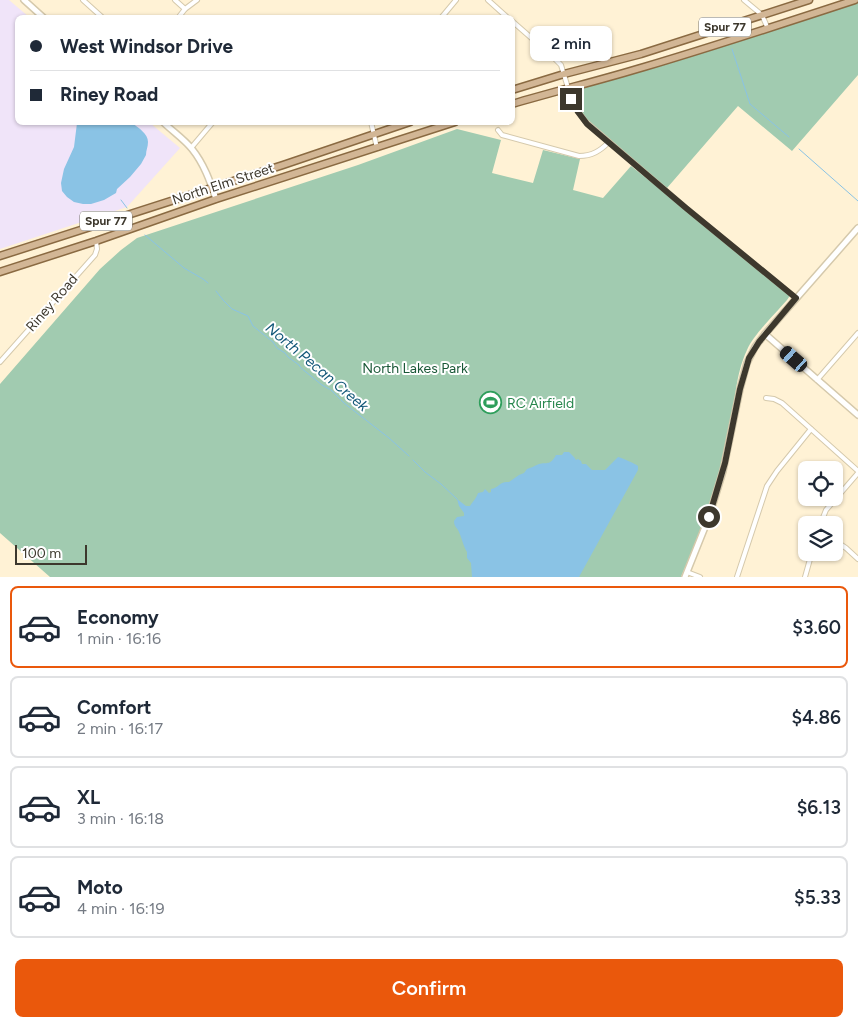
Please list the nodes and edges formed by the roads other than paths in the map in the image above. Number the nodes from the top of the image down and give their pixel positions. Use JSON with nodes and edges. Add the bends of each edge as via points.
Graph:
{"nodes":[{"id":1,"x":24,"y":0,"type":"edge"},
{"id":2,"x":83,"y":0,"type":"edge"},
{"id":3,"x":175,"y":0,"type":"edge"},
{"id":4,"x":197,"y":0,"type":"edge"},
{"id":5,"x":456,"y":0,"type":"edge"},
{"id":6,"x":488,"y":0,"type":"edge"},
{"id":7,"x":744,"y":0,"type":"edge"},
{"id":8,"x":809,"y":0,"type":"edge"},
{"id":9,"x":855,"y":0,"type":"edge"},
{"id":10,"x":185,"y":9,"type":"junction"},
{"id":11,"x":41,"y":15,"type":"edge"},
{"id":12,"x":100,"y":15,"type":"edge"},
{"id":13,"x":180,"y":15,"type":"edge"},
{"id":14,"x":444,"y":15,"type":"edge"},
{"id":15,"x":505,"y":15,"type":"edge"},
{"id":16,"x":762,"y":15,"type":"junction"},
{"id":17,"x":515,"y":24,"type":"edge"},
{"id":18,"x":768,"y":29,"type":"junction"},
{"id":19,"x":564,"y":74,"type":"junction"},
{"id":20,"x":568,"y":88,"type":"junction"},
{"id":21,"x":515,"y":89,"type":"edge"},
{"id":22,"x":515,"y":103,"type":"edge"},
{"id":23,"x":166,"y":125,"type":"edge"},
{"id":24,"x":210,"y":125,"type":"edge"},
{"id":25,"x":372,"y":125,"type":"edge"},
{"id":26,"x":401,"y":125,"type":"edge"},
{"id":27,"x":446,"y":125,"type":"edge"},
{"id":28,"x":498,"y":130,"type":"dead end"},
{"id":29,"x":374,"y":134,"type":"junction"},
{"id":30,"x":609,"y":142,"type":"junction"},
{"id":31,"x":191,"y":148,"type":"junction"},
{"id":32,"x":377,"y":148,"type":"junction"},
{"id":33,"x":212,"y":187,"type":"junction"},
{"id":34,"x":216,"y":199,"type":"junction"},
{"id":35,"x":858,"y":228,"type":"edge"},
{"id":36,"x":96,"y":241,"type":"junction"},
{"id":37,"x":0,"y":256,"type":"edge"},
{"id":38,"x":0,"y":272,"type":"edge"},
{"id":39,"x":796,"y":298,"type":"junction"},
{"id":40,"x":858,"y":333,"type":"edge"},
{"id":41,"x":765,"y":334,"type":"junction"},
{"id":42,"x":0,"y":362,"type":"edge"},
{"id":43,"x":817,"y":380,"type":"junction"},
{"id":44,"x":766,"y":398,"type":"dead end"},
{"id":45,"x":858,"y":415,"type":"edge"},
{"id":46,"x":811,"y":429,"type":"junction"},
{"id":47,"x":858,"y":472,"type":"edge"},
{"id":48,"x":824,"y":516,"type":"edge"},
{"id":49,"x":843,"y":545,"type":"edge"},
{"id":50,"x":858,"y":558,"type":"edge"},
{"id":51,"x":810,"y":561,"type":"edge"},
{"id":52,"x":686,"y":575,"type":"edge"},
{"id":53,"x":700,"y":577,"type":"edge"},
{"id":54,"x":737,"y":577,"type":"edge"},
{"id":55,"x":806,"y":577,"type":"edge"}],
"edges":[{"from":1,"to":11,"type":"street"},
{"from":2,"to":12,"type":"street"},
{"from":3,"to":10,"type":"street"},
{"from":4,"to":10,"type":"street"},
{"from":5,"to":14,"type":"street"},
{"from":6,"to":15,"type":"street"},
{"from":7,"to":16,"type":"street"},
{"from":8,"to":16,"type":"main road","number":"Spur 77"},
{"from":9,"to":18,"type":"main road","number":"Spur 77"},
{"from":10,"to":13,"type":"street"},
{"from":16,"to":18,"type":"street"},
{"from":16,"to":19,"type":"main road","number":"Spur 77","via":[[641,54]]},
{"from":17,"to":19,"type":"street","via":[[557,60]]},
{"from":18,"to":20,"type":"main road","number":"Spur 77"},
{"from":19,"to":20,"type":"street"},
{"from":19,"to":21,"type":"main road","number":"Spur 77"},
{"from":20,"to":22,"type":"main road","number":"Spur 77"},
{"from":20,"to":30,"type":"street","via":[[581,117]]},
{"from":23,"to":31,"type":"street"},
{"from":24,"to":31,"type":"street"},
{"from":25,"to":29,"type":"street"},
{"from":26,"to":29,"type":"main road","name":"North Elm Street","number":"Spur 77"},
{"from":27,"to":32,"type":"main road","name":"North Elm Street","number":"Spur 77"},
{"from":28,"to":30,"type":"street","via":[[502,135],[578,156],[593,154]]},
{"from":29,"to":32,"type":"street"},
{"from":29,"to":33,"type":"main road","name":"North Elm Street","number":"Spur 77"},
{"from":30,"to":39,"type":"street"},
{"from":31,"to":33,"type":"street"},
{"from":32,"to":34,"type":"main road","name":"North Elm Street","number":"Spur 77"},
{"from":33,"to":34,"type":"street"},
{"from":33,"to":37,"type":"main road","name":"North Elm Street","number":"Spur 77"},
{"from":34,"to":36,"type":"main road","name":"North Elm Street","number":"Spur 77"},
{"from":35,"to":39,"type":"street"},
{"from":36,"to":38,"type":"main road","name":"North Elm Street","number":"Spur 77"},
{"from":36,"to":42,"type":"street","name":"Riney Road","via":[[95,255]]},
{"from":39,"to":41,"type":"street"},
{"from":40,"to":43,"type":"street"},
{"from":41,"to":43,"type":"street"},
{"from":41,"to":52,"type":"street","via":[[747,363],[723,471]]},
{"from":43,"to":45,"type":"street"},
{"from":44,"to":46,"type":"street","via":[[782,403]]},
{"from":46,"to":47,"type":"street"},
{"from":46,"to":54,"type":"street","via":[[767,486]]},
{"from":47,"to":48,"type":"street"},
{"from":49,"to":50,"type":"street"},
{"from":51,"to":55,"type":"street"},
{"from":52,"to":53,"type":"street"}]}
